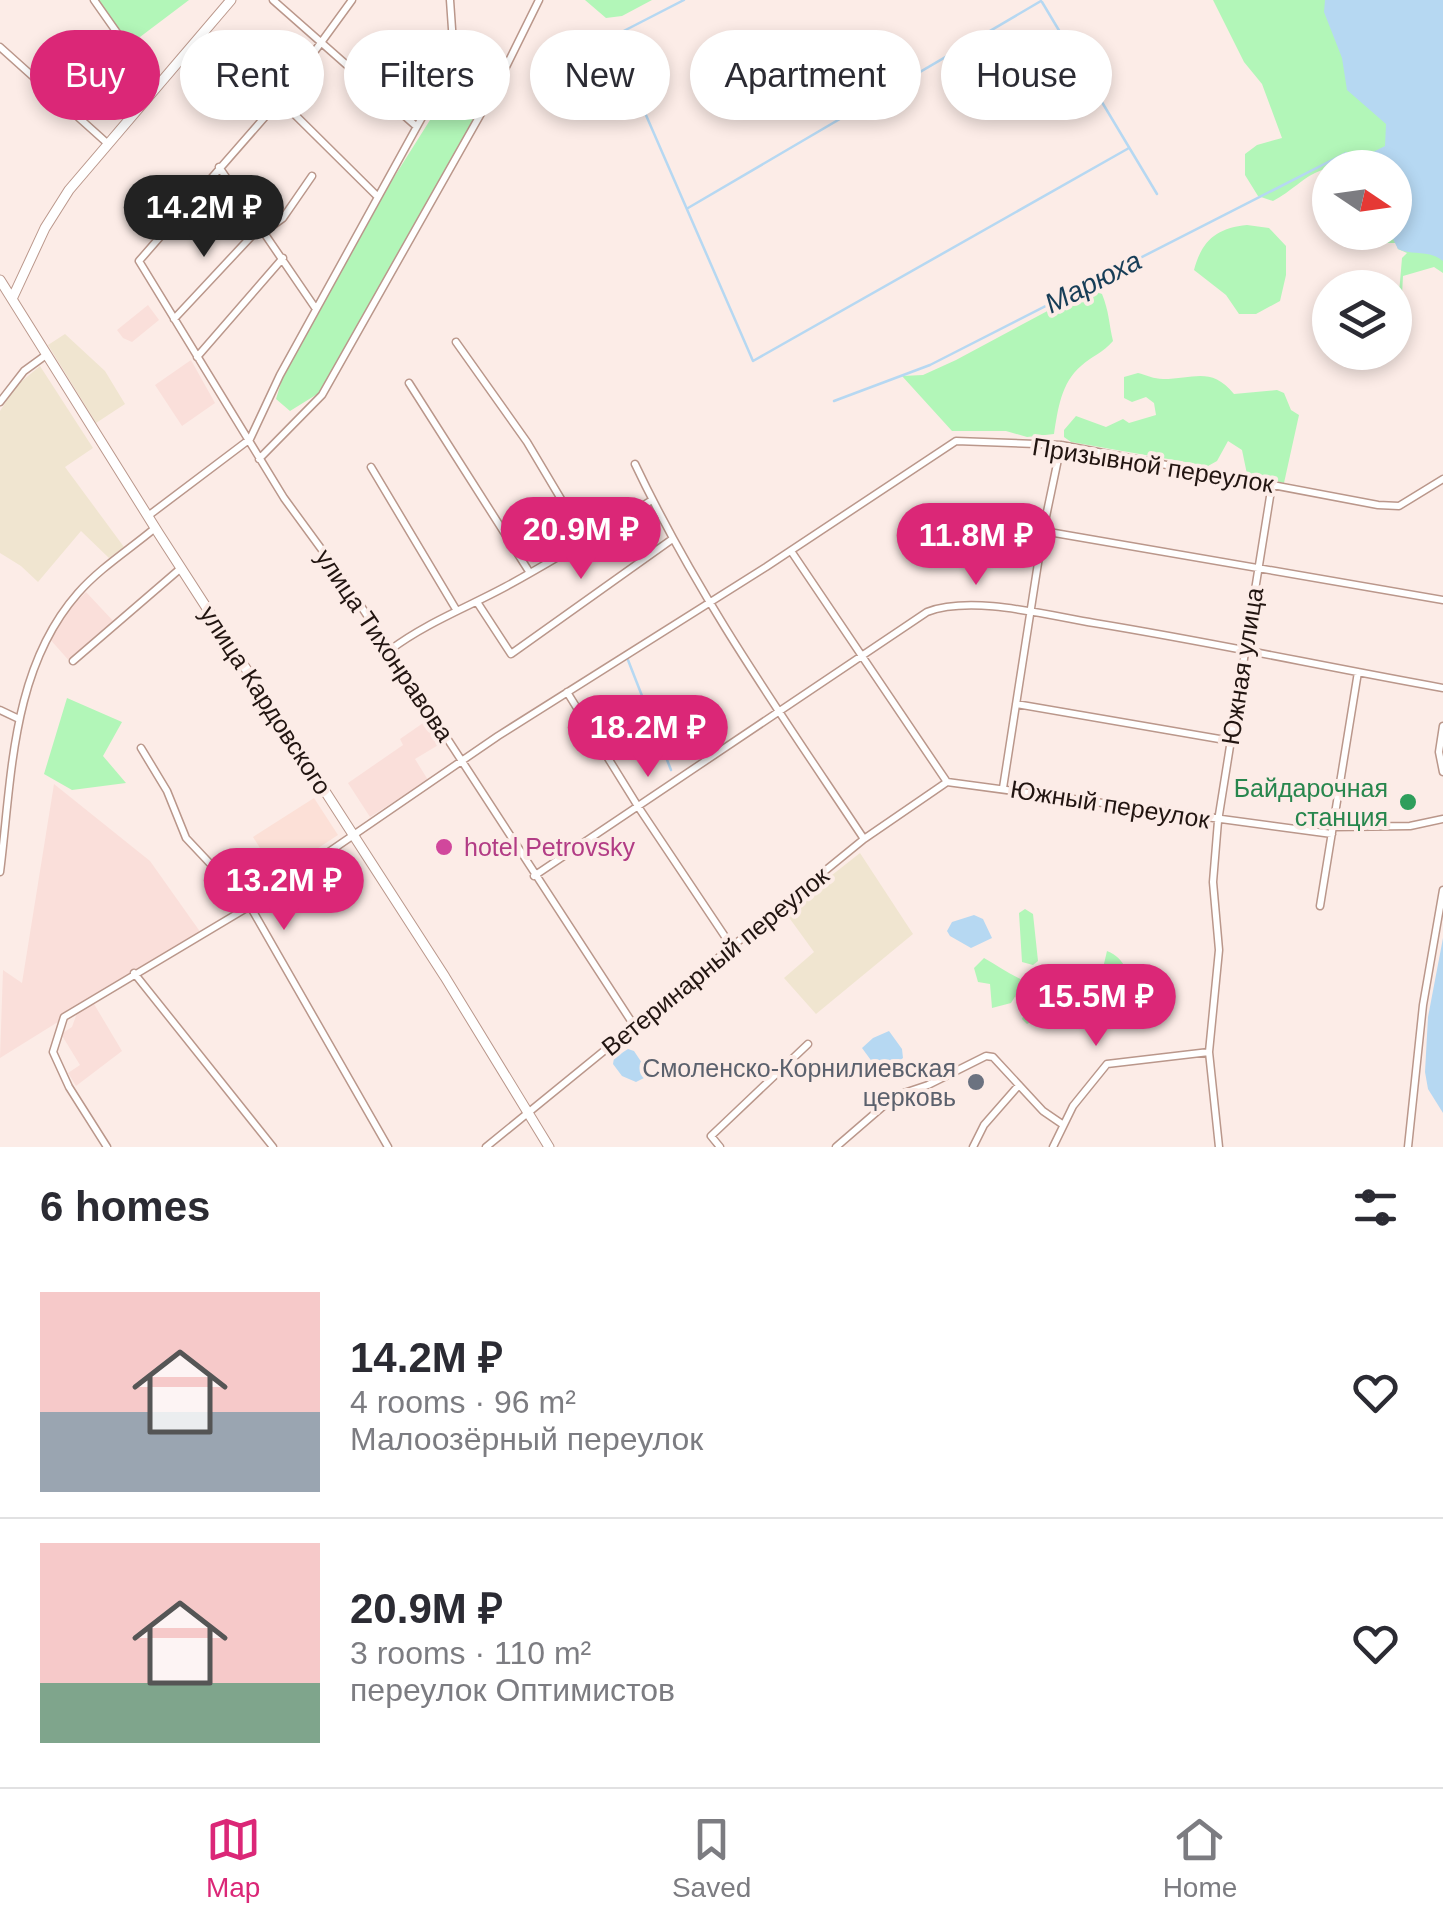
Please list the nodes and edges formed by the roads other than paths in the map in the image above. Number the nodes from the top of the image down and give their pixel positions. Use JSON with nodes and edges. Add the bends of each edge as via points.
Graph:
{"nodes":[{"id":1,"x":94,"y":0,"type":"edge"},
{"id":2,"x":232,"y":0,"type":"edge"},
{"id":3,"x":273,"y":0,"type":"edge"},
{"id":4,"x":352,"y":0,"type":"edge"},
{"id":5,"x":450,"y":0,"type":"edge"},
{"id":6,"x":539,"y":0,"type":"edge"},
{"id":7,"x":115,"y":30,"type":"edge"},
{"id":8,"x":309,"y":30,"type":"edge"},
{"id":9,"x":324,"y":41,"type":"edge"},
{"id":10,"x":324,"y":43,"type":"edge"},
{"id":11,"x":0,"y":46,"type":"edge"},
{"id":12,"x":160,"y":83,"type":"edge"},
{"id":13,"x":127,"y":120,"type":"edge"},
{"id":14,"x":261,"y":120,"type":"edge"},
{"id":15,"x":300,"y":120,"type":"edge"},
{"id":16,"x":416,"y":126,"type":"junction"},
{"id":17,"x":107,"y":143,"type":"junction"},
{"id":18,"x":219,"y":166,"type":"junction"},
{"id":19,"x":312,"y":176,"type":"dead end"},
{"id":20,"x":378,"y":196,"type":"junction"},
{"id":21,"x":263,"y":228,"type":"junction"},
{"id":22,"x":283,"y":258,"type":"junction"},
{"id":23,"x":0,"y":280,"type":"edge"},
{"id":24,"x":12,"y":299,"type":"junction"},
{"id":25,"x":316,"y":310,"type":"junction"},
{"id":26,"x":174,"y":319,"type":"junction"},
{"id":27,"x":456,"y":342,"type":"dead end"},
{"id":28,"x":46,"y":355,"type":"junction"},
{"id":29,"x":197,"y":357,"type":"junction"},
{"id":30,"x":408,"y":383,"type":"dead end"},
{"id":31,"x":0,"y":402,"type":"edge"},
{"id":32,"x":250,"y":439,"type":"junction"},
{"id":33,"x":1061,"y":445,"type":"junction"},
{"id":34,"x":259,"y":459,"type":"junction"},
{"id":35,"x":635,"y":464,"type":"dead end"},
{"id":36,"x":371,"y":468,"type":"dead end"},
{"id":37,"x":1443,"y":479,"type":"edge"},
{"id":38,"x":1272,"y":484,"type":"junction"},
{"id":39,"x":652,"y":500,"type":"junction"},
{"id":40,"x":147,"y":516,"type":"junction"},
{"id":41,"x":155,"y":528,"type":"junction"},
{"id":42,"x":1043,"y":532,"type":"junction"},
{"id":43,"x":586,"y":540,"type":"junction"},
{"id":44,"x":672,"y":540,"type":"junction"},
{"id":45,"x":791,"y":551,"type":"junction"},
{"id":46,"x":181,"y":568,"type":"junction"},
{"id":47,"x":1258,"y":568,"type":"junction"},
{"id":48,"x":530,"y":574,"type":"junction"},
{"id":49,"x":1443,"y":600,"type":"edge"},
{"id":50,"x":477,"y":602,"type":"junction"},
{"id":51,"x":708,"y":604,"type":"junction"},
{"id":52,"x":457,"y":611,"type":"junction"},
{"id":53,"x":1031,"y":613,"type":"junction"},
{"id":54,"x":1246,"y":648,"type":"junction"},
{"id":55,"x":390,"y":650,"type":"junction"},
{"id":56,"x":862,"y":658,"type":"junction"},
{"id":57,"x":74,"y":662,"type":"dead end"},
{"id":58,"x":1358,"y":672,"type":"junction"},
{"id":59,"x":1443,"y":688,"type":"edge"},
{"id":60,"x":567,"y":692,"type":"junction"},
{"id":61,"x":1016,"y":704,"type":"junction"},
{"id":62,"x":0,"y":710,"type":"edge"},
{"id":63,"x":780,"y":712,"type":"junction"},
{"id":64,"x":19,"y":719,"type":"junction"},
{"id":65,"x":1443,"y":726,"type":"edge"},
{"id":66,"x":1231,"y":742,"type":"junction"},
{"id":67,"x":141,"y":748,"type":"dead end"},
{"id":68,"x":462,"y":760,"type":"junction"},
{"id":69,"x":1443,"y":772,"type":"edge"},
{"id":70,"x":947,"y":782,"type":"junction"},
{"id":71,"x":1003,"y":788,"type":"junction"},
{"id":72,"x":639,"y":808,"type":"junction"},
{"id":73,"x":1335,"y":814,"type":"junction"},
{"id":74,"x":1443,"y":819,"type":"edge"},
{"id":75,"x":1218,"y":821,"type":"junction"},
{"id":76,"x":1366,"y":826,"type":"junction"},
{"id":77,"x":1332,"y":831,"type":"junction"},
{"id":78,"x":352,"y":834,"type":"junction"},
{"id":79,"x":864,"y":840,"type":"junction"},
{"id":80,"x":0,"y":872,"type":"edge"},
{"id":81,"x":534,"y":876,"type":"junction"},
{"id":82,"x":1443,"y":890,"type":"edge"},
{"id":83,"x":250,"y":906,"type":"junction"},
{"id":84,"x":1320,"y":906,"type":"dead end"},
{"id":85,"x":732,"y":947,"type":"junction"},
{"id":86,"x":134,"y":974,"type":"junction"},
{"id":87,"x":635,"y":1027,"type":"junction"},
{"id":88,"x":808,"y":1044,"type":"dead end"},
{"id":89,"x":1208,"y":1052,"type":"junction"},
{"id":90,"x":1019,"y":1085,"type":"junction"},
{"id":91,"x":528,"y":1112,"type":"junction"},
{"id":92,"x":1062,"y":1124,"type":"junction"},
{"id":93,"x":107,"y":1147,"type":"edge"},
{"id":94,"x":273,"y":1147,"type":"edge"},
{"id":95,"x":388,"y":1147,"type":"edge"},
{"id":96,"x":486,"y":1147,"type":"edge"},
{"id":97,"x":549,"y":1147,"type":"edge"},
{"id":98,"x":720,"y":1147,"type":"edge"},
{"id":99,"x":836,"y":1147,"type":"edge"},
{"id":100,"x":974,"y":1147,"type":"edge"},
{"id":101,"x":1053,"y":1147,"type":"edge"},
{"id":102,"x":1219,"y":1147,"type":"edge"},
{"id":103,"x":1408,"y":1147,"type":"edge"}],
"edges":[{"from":1,"to":7,"type":"street"},
{"from":2,"to":12,"type":"main road"},
{"from":3,"to":8,"type":"street"},
{"from":4,"to":9,"type":"street"},
{"from":5,"to":16,"type":"street","via":[[455,72],[447,72]]},
{"from":6,"to":34,"type":"street","via":[[322,396]]},
{"from":10,"to":16,"type":"street"},
{"from":11,"to":17,"type":"street"},
{"from":13,"to":17,"type":"main road"},
{"from":14,"to":18,"type":"street"},
{"from":15,"to":20,"type":"street"},
{"from":16,"to":20,"type":"street"},
{"from":17,"to":24,"type":"main road","via":[[54,212]]},
{"from":18,"to":21,"type":"street"},
{"from":18,"to":26,"type":"street","name":"улица Тихонравова","via":[[139,261]]},
{"from":19,"to":21,"type":"street","via":[[283,218]]},
{"from":20,"to":25,"type":"street"},
{"from":21,"to":22,"type":"street"},
{"from":21,"to":26,"type":"street"},
{"from":22,"to":25,"type":"street"},
{"from":22,"to":29,"type":"street"},
{"from":23,"to":24,"type":"main road","name":"улица Кардовского"},
{"from":24,"to":28,"type":"main road","name":"улица Кардовского"},
{"from":25,"to":32,"type":"street"},
{"from":26,"to":29,"type":"street","name":"улица Тихонравова"},
{"from":27,"to":43,"type":"street"},
{"from":28,"to":31,"type":"street"},
{"from":28,"to":40,"type":"main road","name":"улица Кардовского"},
{"from":29,"to":32,"type":"street","name":"улица Тихонравова"},
{"from":30,"to":48,"type":"street"},
{"from":32,"to":34,"type":"street","name":"улица Тихонравова"},
{"from":32,"to":40,"type":"street"},
{"from":33,"to":38,"type":"street","name":"Призывной переулок"},
{"from":33,"to":42,"type":"street"},
{"from":33,"to":45,"type":"street","name":"Призывной переулок","via":[[956,440]]},
{"from":34,"to":55,"type":"street","name":"улица Тихонравова"},
{"from":35,"to":39,"type":"street"},
{"from":36,"to":52,"type":"street"},
{"from":37,"to":38,"type":"street","name":"Призывной переулок","via":[[1399,506]]},
{"from":38,"to":47,"type":"street","name":"Южная улица"},
{"from":39,"to":43,"type":"street"},
{"from":39,"to":44,"type":"street"},
{"from":40,"to":41,"type":"main road","name":"улица Кардовского"},
{"from":41,"to":46,"type":"main road","name":"улица Кардовского"},
{"from":41,"to":64,"type":"street","via":[[90,580],[56,620]]},
{"from":42,"to":47,"type":"street"},
{"from":42,"to":53,"type":"street"},
{"from":43,"to":48,"type":"street"},
{"from":44,"to":50,"type":"street","via":[[510,654]]},
{"from":44,"to":51,"type":"street"},
{"from":45,"to":51,"type":"street","name":"Призывной переулок"},
{"from":45,"to":56,"type":"street"},
{"from":46,"to":57,"type":"street"},
{"from":46,"to":78,"type":"main road","name":"улица Кардовского"},
{"from":47,"to":49,"type":"street"},
{"from":47,"to":54,"type":"street","name":"Южная улица"},
{"from":48,"to":50,"type":"street"},
{"from":50,"to":52,"type":"street"},
{"from":51,"to":60,"type":"street","name":"Призывной переулок"},
{"from":51,"to":63,"type":"street"},
{"from":52,"to":55,"type":"street"},
{"from":53,"to":54,"type":"street"},
{"from":53,"to":56,"type":"street","via":[[958,604],[927,612]]},
{"from":53,"to":61,"type":"street"},
{"from":54,"to":58,"type":"street"},
{"from":54,"to":66,"type":"street","name":"Южная улица"},
{"from":55,"to":68,"type":"street","name":"улица Тихонравова"},
{"from":56,"to":63,"type":"street"},
{"from":56,"to":70,"type":"street"},
{"from":58,"to":59,"type":"street"},
{"from":58,"to":73,"type":"street"},
{"from":60,"to":68,"type":"street","name":"Призывной переулок"},
{"from":60,"to":72,"type":"street"},
{"from":61,"to":66,"type":"street"},
{"from":61,"to":71,"type":"street"},
{"from":62,"to":64,"type":"street"},
{"from":63,"to":72,"type":"street"},
{"from":63,"to":79,"type":"street"},
{"from":64,"to":80,"type":"street"},
{"from":65,"to":69,"type":"street"},
{"from":66,"to":75,"type":"street","name":"Южная улица"},
{"from":67,"to":83,"type":"street","via":[[168,790],[186,838]]},
{"from":68,"to":78,"type":"street","name":"Призывной переулок"},
{"from":68,"to":81,"type":"street","name":"улица Тихонравова"},
{"from":70,"to":71,"type":"street","name":"Южный переулок"},
{"from":70,"to":79,"type":"street","name":"Ветеринарный переулок"},
{"from":71,"to":75,"type":"street","name":"Южный переулок"},
{"from":72,"to":81,"type":"street"},
{"from":72,"to":85,"type":"street"},
{"from":73,"to":76,"type":"street"},
{"from":73,"to":77,"type":"street"},
{"from":74,"to":76,"type":"street","name":"Южный переулок"},
{"from":75,"to":77,"type":"street","name":"Южный переулок"},
{"from":75,"to":89,"type":"street","name":"Южная улица","via":[[1213,882],[1219,950]]},
{"from":76,"to":77,"type":"street","name":"Южный переулок"},
{"from":77,"to":84,"type":"street"},
{"from":78,"to":83,"type":"street","name":"Призывной переулок"},
{"from":78,"to":91,"type":"main road","name":"улица Кардовского"},
{"from":79,"to":85,"type":"street","name":"Ветеринарный переулок"},
{"from":81,"to":87,"type":"street","name":"улица Тихонравова"},
{"from":82,"to":103,"type":"street"},
{"from":83,"to":86,"type":"street","name":"Призывной переулок"},
{"from":83,"to":95,"type":"street"},
{"from":85,"to":87,"type":"street","name":"Ветеринарный переулок"},
{"from":86,"to":93,"type":"street","name":"Призывной переулок","via":[[64,1018],[53,1052]]},
{"from":86,"to":94,"type":"street"},
{"from":87,"to":91,"type":"street","name":"Ветеринарный переулок"},
{"from":88,"to":98,"type":"street","via":[[712,1136]]},
{"from":89,"to":92,"type":"street","via":[[1107,1064]]},
{"from":89,"to":102,"type":"street","name":"Южная улица"},
{"from":90,"to":92,"type":"street"},
{"from":90,"to":99,"type":"street","via":[[993,1057],[977,1058],[895,1096]]},
{"from":90,"to":100,"type":"street"},
{"from":91,"to":96,"type":"street","name":"Ветеринарный переулок"},
{"from":91,"to":97,"type":"main road","name":"улица Кардовского"},
{"from":92,"to":101,"type":"street"}]}
